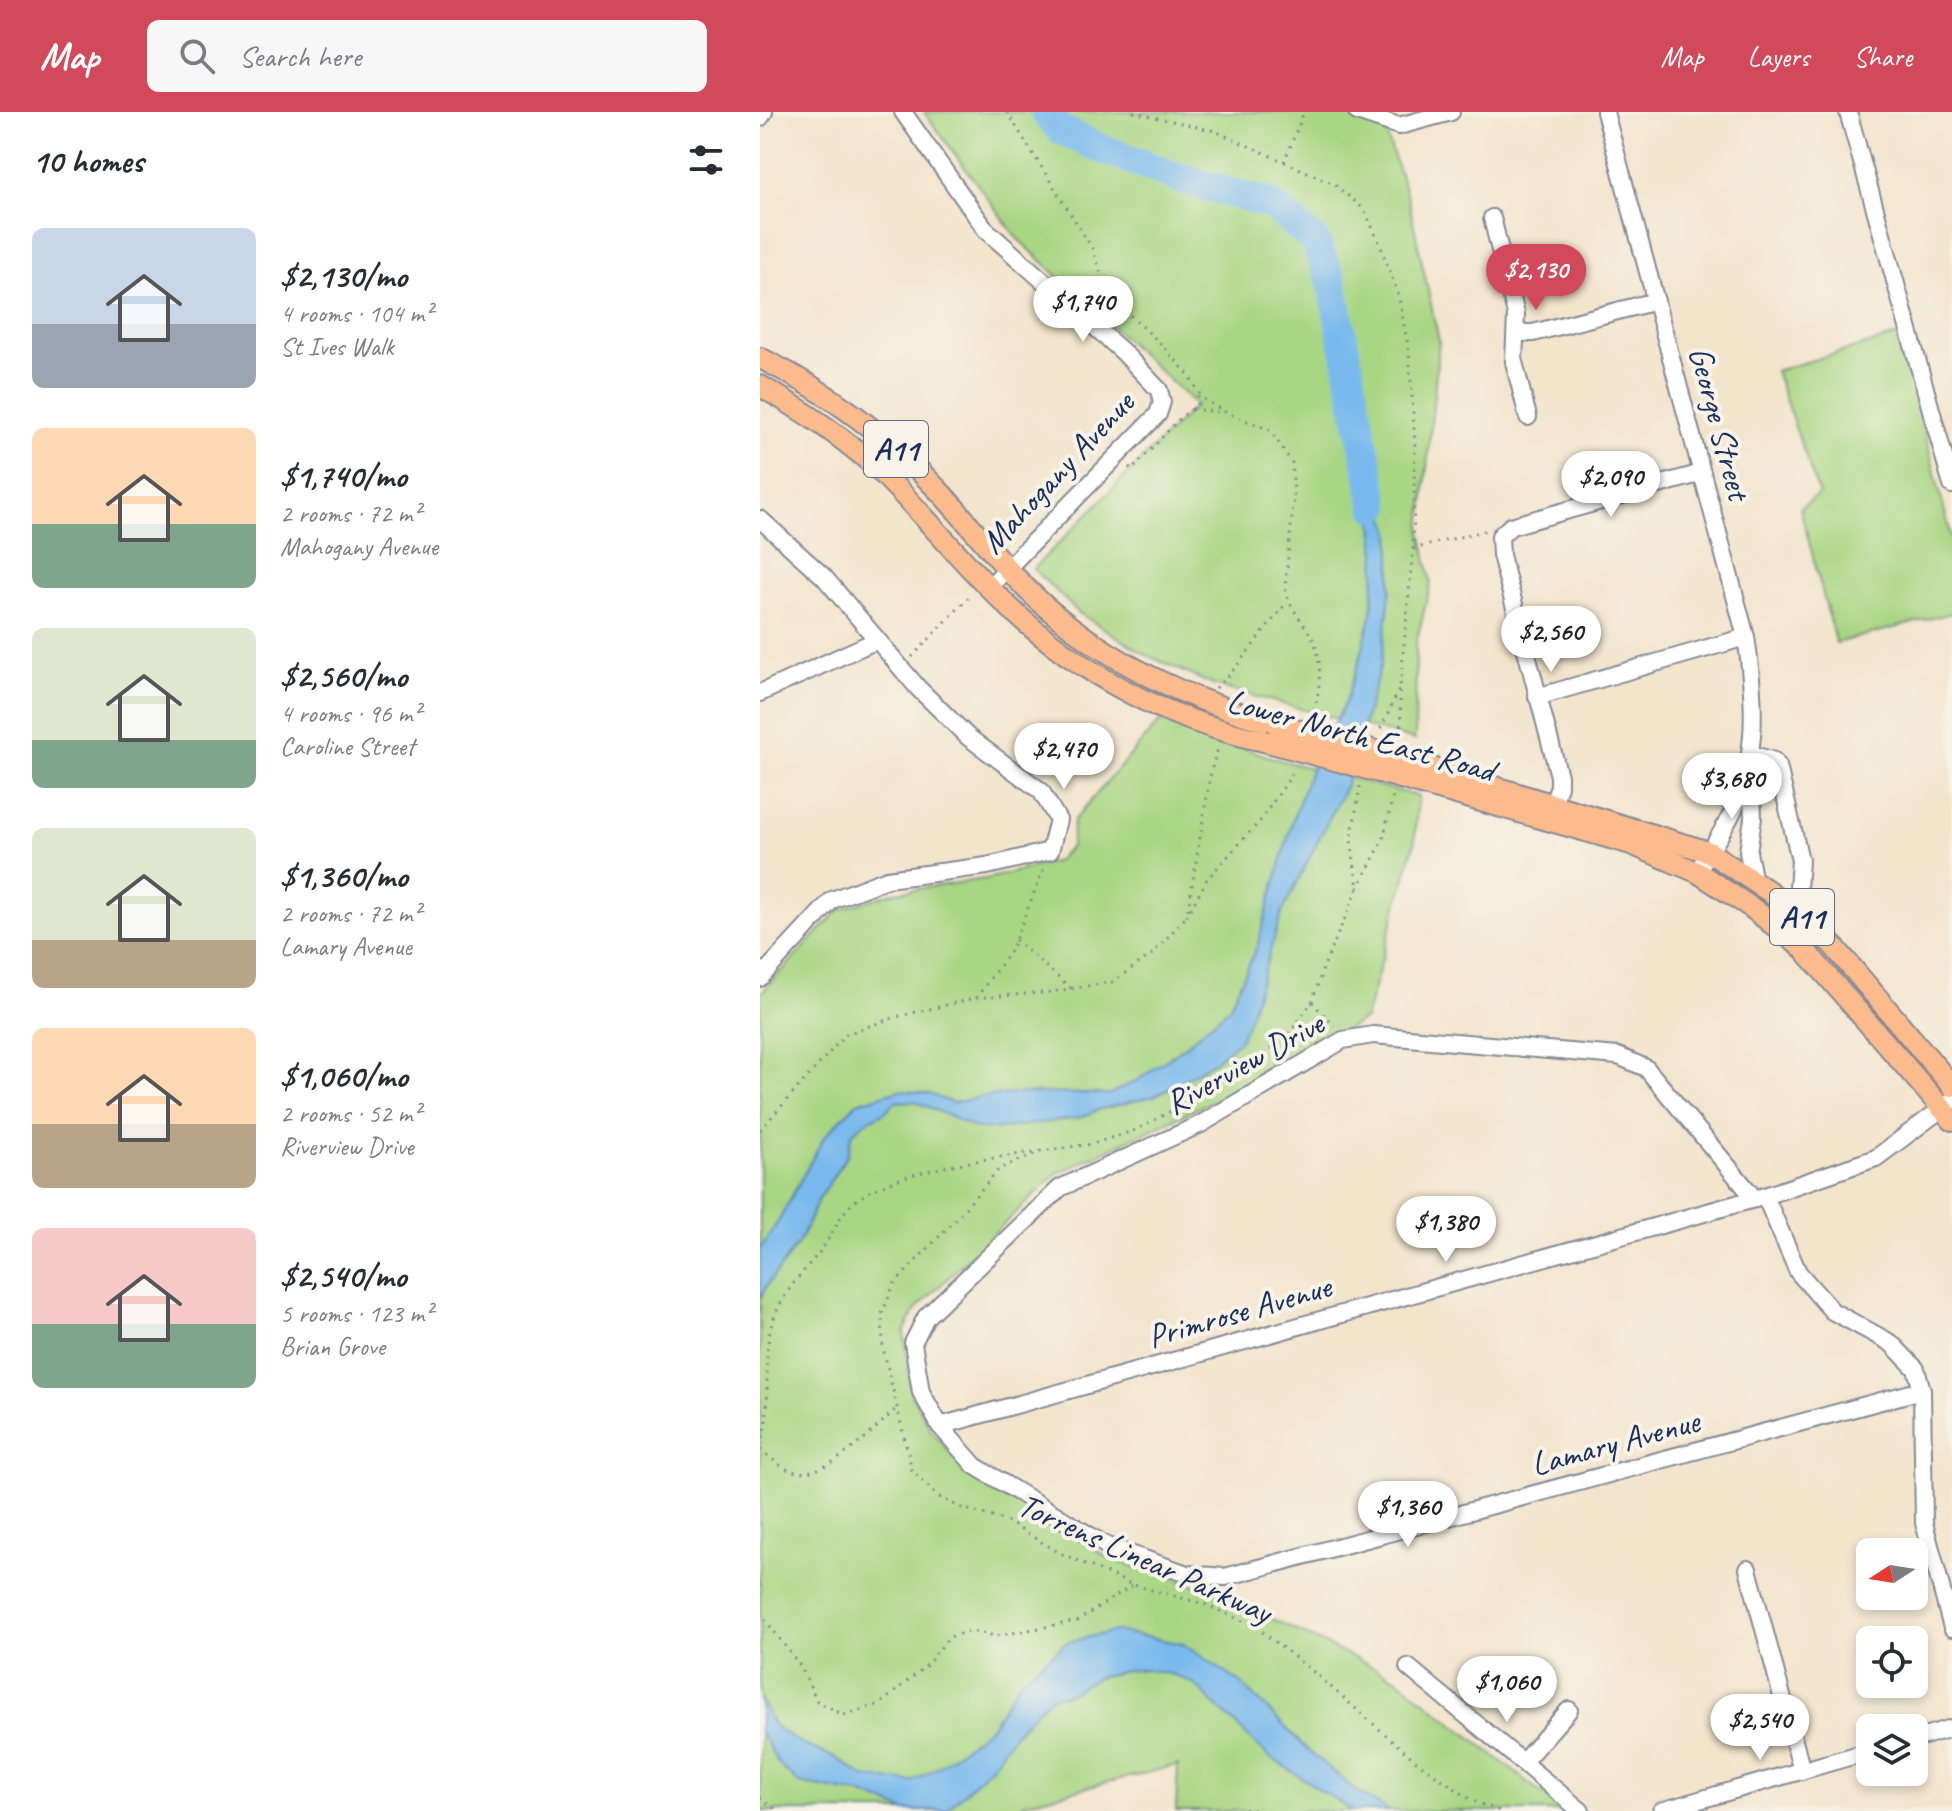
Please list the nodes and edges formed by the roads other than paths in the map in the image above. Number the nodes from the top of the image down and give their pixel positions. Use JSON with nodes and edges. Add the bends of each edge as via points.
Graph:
{"nodes":[{"id":1,"x":764,"y":112,"type":"edge"},
{"id":2,"x":903,"y":112,"type":"edge"},
{"id":3,"x":1357,"y":112,"type":"edge"},
{"id":4,"x":1451,"y":112,"type":"edge"},
{"id":5,"x":1605,"y":112,"type":"edge"},
{"id":6,"x":1848,"y":112,"type":"edge"},
{"id":7,"x":760,"y":118,"type":"edge"},
{"id":8,"x":1492,"y":218,"type":"dead end"},
{"id":9,"x":1656,"y":301,"type":"junction"},
{"id":10,"x":1517,"y":333,"type":"junction"},
{"id":11,"x":760,"y":358,"type":"edge"},
{"id":12,"x":760,"y":386,"type":"edge"},
{"id":13,"x":1528,"y":417,"type":"dead end"},
{"id":14,"x":1702,"y":473,"type":"junction"},
{"id":15,"x":1952,"y":485,"type":"edge"},
{"id":16,"x":760,"y":519,"type":"edge"},
{"id":17,"x":1008,"y":570,"type":"junction"},
{"id":18,"x":981,"y":590,"type":"junction"},
{"id":19,"x":1746,"y":637,"type":"junction"},
{"id":20,"x":877,"y":640,"type":"junction"},
{"id":21,"x":760,"y":693,"type":"edge"},
{"id":22,"x":1537,"y":697,"type":"junction"},
{"id":23,"x":1751,"y":754,"type":"junction"},
{"id":24,"x":1375,"y":761,"type":"junction"},
{"id":25,"x":1551,"y":812,"type":"junction"},
{"id":26,"x":1709,"y":852,"type":"junction"},
{"id":27,"x":1697,"y":872,"type":"junction"},
{"id":28,"x":1754,"y":882,"type":"junction"},
{"id":29,"x":1798,"y":889,"type":"dead end"},
{"id":30,"x":760,"y":978,"type":"edge"},
{"id":31,"x":1879,"y":1000,"type":"junction"},
{"id":32,"x":1862,"y":1015,"type":"junction"},
{"id":33,"x":1952,"y":1086,"type":"edge"},
{"id":34,"x":1949,"y":1110,"type":"edge"},
{"id":35,"x":1760,"y":1197,"type":"junction"},
{"id":36,"x":1922,"y":1390,"type":"junction"},
{"id":37,"x":940,"y":1426,"type":"junction"},
{"id":38,"x":1748,"y":1569,"type":"dead end"},
{"id":39,"x":1952,"y":1628,"type":"edge"},
{"id":40,"x":1408,"y":1667,"type":"dead end"},
{"id":41,"x":1569,"y":1710,"type":"dead end"},
{"id":42,"x":1952,"y":1728,"type":"edge"},
{"id":43,"x":1928,"y":1735,"type":"edge"},
{"id":44,"x":1856,"y":1755,"type":"edge"},
{"id":45,"x":1523,"y":1762,"type":"junction"},
{"id":46,"x":1802,"y":1771,"type":"junction"},
{"id":47,"x":1581,"y":1811,"type":"edge"},
{"id":48,"x":1661,"y":1811,"type":"edge"}],
"edges":[{"from":1,"to":7,"type":"street"},
{"from":2,"to":17,"type":"street","name":"Mahogany Avenue","via":[[986,230],[1123,352],[1159,390],[1162,402],[1158,414]]},
{"from":3,"to":4,"type":"street","via":[[1399,126]]},
{"from":5,"to":9,"type":"street","name":"George Street"},
{"from":6,"to":15,"type":"street"},
{"from":8,"to":10,"type":"street"},
{"from":9,"to":10,"type":"street"},
{"from":9,"to":14,"type":"street","name":"George Street"},
{"from":10,"to":13,"type":"street","via":[[1514,362]]},
{"from":11,"to":17,"type":"main road","name":"Lower North East Road","number":"A11","via":[[827,396],[891,444],[942,493]]},
{"from":12,"to":18,"type":"main road","name":"Lower North East Road","number":"A11","via":[[856,450],[902,494]]},
{"from":14,"to":19,"type":"street","name":"George Street"},
{"from":14,"to":22,"type":"street","via":[[1511,526],[1500,536]]},
{"from":16,"to":20,"type":"street","via":[[824,577]]},
{"from":17,"to":18,"type":"street","name":"Mahogany Avenue"},
{"from":17,"to":24,"type":"main road","name":"Lower North East Road","number":"A11","bridge":true,"via":[[1090,641],[1144,674],[1203,701]]},
{"from":18,"to":24,"type":"main road","name":"Lower North East Road","number":"A11","bridge":true,"via":[[1096,674],[1159,707],[1223,731]]},
{"from":19,"to":22,"type":"street"},
{"from":19,"to":23,"type":"street","name":"George Street","via":[[1753,703]]},
{"from":20,"to":21,"type":"street"},
{"from":20,"to":30,"type":"street","via":[[968,737],[1041,791],[1058,820],[1050,851],[987,866],[887,879],[832,900]]},
{"from":22,"to":25,"type":"street","via":[[1559,776]]},
{"from":23,"to":26,"type":"street","name":"George Street","via":[[1731,814]]},
{"from":23,"to":28,"type":"street","name":"George Street","via":[[1748,852]]},
{"from":23,"to":29,"type":"street","via":[[1778,766],[1800,860]]},
{"from":24,"to":25,"type":"main road","name":"Lower North East Road","number":"A11"},
{"from":25,"to":26,"type":"main road","name":"Lower North East Road","number":"A11"},
{"from":25,"to":27,"type":"main road","name":"Lower North East Road","number":"A11"},
{"from":26,"to":27,"type":"street","name":"George Street"},
{"from":26,"to":28,"type":"main road","name":"Lower North East Road","number":"A11"},
{"from":27,"to":32,"type":"main road","name":"Lower North East Road","number":"A11","via":[[1791,938]]},
{"from":28,"to":31,"type":"main road","name":"Lower North East Road","number":"A11","via":[[1831,943]]},
{"from":31,"to":32,"type":"street"},
{"from":31,"to":33,"type":"main road","name":"Lower North East Road","number":"A11"},
{"from":32,"to":34,"type":"main road","name":"Lower North East Road","number":"A11"},
{"from":34,"to":35,"type":"street","name":"Primrose Avenue","via":[[1876,1158]]},
{"from":35,"to":36,"type":"street","name":"Riverview Drive","via":[[1798,1272],[1832,1311],[1891,1343],[1916,1369]]},
{"from":35,"to":37,"type":"street","name":"Primrose Avenue"},
{"from":35,"to":37,"type":"street","name":"Riverview Drive","via":[[1646,1068],[1618,1056],[1373,1035],[1343,1040],[1201,1124],[1060,1188],[1023,1223],[926,1317],[913,1343],[921,1392]]},
{"from":36,"to":37,"type":"street","name":"Lamary Avenue","via":[[1225,1577],[1187,1574],[1107,1546],[975,1466]]},
{"from":36,"to":39,"type":"street","via":[[1924,1523]]},
{"from":38,"to":46,"type":"street"},
{"from":40,"to":45,"type":"street"},
{"from":41,"to":45,"type":"street"},
{"from":42,"to":43,"type":"street"},
{"from":44,"to":46,"type":"street"},
{"from":45,"to":47,"type":"street"},
{"from":46,"to":48,"type":"street"}]}
